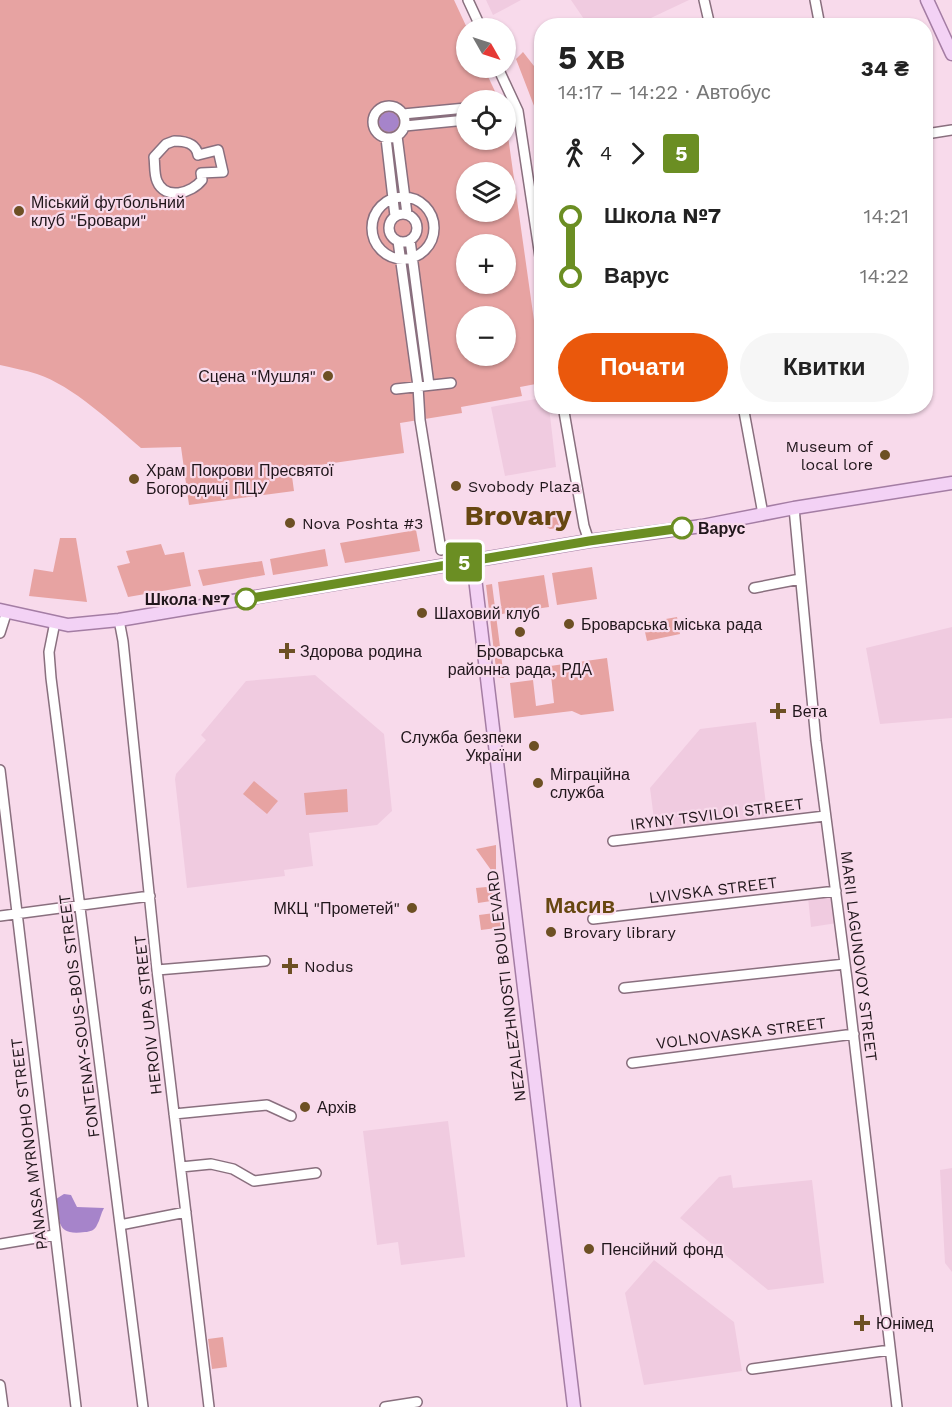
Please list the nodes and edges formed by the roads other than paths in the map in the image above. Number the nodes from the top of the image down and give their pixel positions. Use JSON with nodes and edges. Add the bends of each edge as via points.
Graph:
{"nodes":[{"id":1,"x":468,"y":0,"type":"edge"},
{"id":2,"x":705,"y":0,"type":"edge"},
{"id":3,"x":815,"y":0,"type":"edge"},
{"id":4,"x":927,"y":0,"type":"edge"},
{"id":5,"x":476,"y":18,"type":"edge"},
{"id":6,"x":708,"y":18,"type":"edge"},
{"id":7,"x":818,"y":18,"type":"edge"},
{"id":8,"x":952,"y":54,"type":"edge"},
{"id":9,"x":501,"y":78,"type":"edge"},
{"id":10,"x":456,"y":109,"type":"edge"},
{"id":11,"x":403,"y":114,"type":"junction"},
{"id":12,"x":456,"y":121,"type":"edge"},
{"id":13,"x":405,"y":126,"type":"junction"},
{"id":14,"x":952,"y":130,"type":"edge"},
{"id":15,"x":933,"y":133,"type":"edge"},
{"id":16,"x":397,"y":136,"type":"junction"},
{"id":17,"x":386,"y":138,"type":"junction"},
{"id":18,"x":197,"y":150,"type":"joint"},
{"id":19,"x":404,"y":196,"type":"junction"},
{"id":20,"x":393,"y":198,"type":"junction"},
{"id":21,"x":407,"y":214,"type":"junction"},
{"id":22,"x":395,"y":216,"type":"junction"},
{"id":23,"x":534,"y":226,"type":"edge"},
{"id":24,"x":410,"y":240,"type":"junction"},
{"id":25,"x":398,"y":241,"type":"junction"},
{"id":26,"x":412,"y":258,"type":"junction"},
{"id":27,"x":400,"y":259,"type":"junction"},
{"id":28,"x":451,"y":383,"type":"dead end"},
{"id":29,"x":429,"y":385,"type":"junction"},
{"id":30,"x":418,"y":386,"type":"junction"},
{"id":31,"x":396,"y":389,"type":"dead end"},
{"id":32,"x":564,"y":414,"type":"edge"},
{"id":33,"x":744,"y":414,"type":"edge"},
{"id":34,"x":952,"y":483,"type":"edge"},
{"id":35,"x":794,"y":508,"type":"junction"},
{"id":36,"x":763,"y":514,"type":"junction"},
{"id":37,"x":589,"y":541,"type":"junction"},
{"id":38,"x":441,"y":550,"type":"dead end"},
{"id":39,"x":473,"y":561,"type":"junction"},
{"id":40,"x":800,"y":579,"type":"junction"},
{"id":41,"x":754,"y":588,"type":"dead end"},
{"id":42,"x":3,"y":610,"type":"edge"},
{"id":43,"x":119,"y":620,"type":"junction"},
{"id":44,"x":55,"y":622,"type":"junction"},
{"id":45,"x":0,"y":633,"type":"edge"},
{"id":46,"x":0,"y":770,"type":"edge"},
{"id":47,"x":825,"y":816,"type":"junction"},
{"id":48,"x":613,"y":841,"type":"dead end"},
{"id":49,"x":836,"y":891,"type":"junction"},
{"id":50,"x":150,"y":896,"type":"junction"},
{"id":51,"x":81,"y":905,"type":"junction"},
{"id":52,"x":17,"y":913,"type":"junction"},
{"id":53,"x":0,"y":916,"type":"edge"},
{"id":54,"x":593,"y":919,"type":"dead end"},
{"id":55,"x":265,"y":961,"type":"dead end"},
{"id":56,"x":845,"y":964,"type":"junction"},
{"id":57,"x":157,"y":970,"type":"junction"},
{"id":58,"x":624,"y":988,"type":"dead end"},
{"id":59,"x":854,"y":1034,"type":"junction"},
{"id":60,"x":632,"y":1063,"type":"dead end"},
{"id":61,"x":174,"y":1114,"type":"junction"},
{"id":62,"x":291,"y":1116,"type":"dead end"},
{"id":63,"x":181,"y":1167,"type":"junction"},
{"id":64,"x":316,"y":1173,"type":"dead end"},
{"id":65,"x":186,"y":1212,"type":"junction"},
{"id":66,"x":120,"y":1225,"type":"junction"},
{"id":67,"x":54,"y":1235,"type":"junction"},
{"id":68,"x":0,"y":1244,"type":"edge"},
{"id":69,"x":890,"y":1350,"type":"junction"},
{"id":70,"x":752,"y":1369,"type":"dead end"},
{"id":71,"x":0,"y":1385,"type":"edge"},
{"id":72,"x":417,"y":1402,"type":"dead end"},
{"id":73,"x":3,"y":1407,"type":"edge"},
{"id":74,"x":76,"y":1407,"type":"edge"},
{"id":75,"x":143,"y":1407,"type":"edge"},
{"id":76,"x":209,"y":1407,"type":"edge"},
{"id":77,"x":385,"y":1407,"type":"edge"},
{"id":78,"x":574,"y":1407,"type":"edge"},
{"id":79,"x":897,"y":1407,"type":"edge"}],
"edges":[{"from":1,"to":5,"type":"street"},
{"from":2,"to":6,"type":"street"},
{"from":3,"to":7,"type":"street"},
{"from":4,"to":8,"type":"main road"},
{"from":9,"to":23,"type":"street","via":[[513,111]]},
{"from":10,"to":11,"type":"street"},
{"from":11,"to":13,"type":"street"},
{"from":11,"to":17,"type":"street","via":[[389,106],[375,114],[375,129]]},
{"from":12,"to":13,"type":"street"},
{"from":13,"to":16,"type":"street"},
{"from":14,"to":15,"type":"street"},
{"from":16,"to":17,"type":"street"},
{"from":16,"to":19,"type":"street"},
{"from":17,"to":20,"type":"street"},
{"from":18,"to":18,"type":"street","via":[[178,141],[159,150],[154,157],[160,186],[170,192],[187,192],[202,180],[201,173],[223,172],[218,150],[198,155]]},
{"from":19,"to":20,"type":"street"},
{"from":19,"to":21,"type":"street"},
{"from":19,"to":26,"type":"street","via":[[424,205],[434,223],[430,243]]},
{"from":20,"to":22,"type":"street"},
{"from":20,"to":27,"type":"street","via":[[377,210],[371,231],[381,250]]},
{"from":21,"to":22,"type":"street"},
{"from":21,"to":24,"type":"street","via":[[417,227]]},
{"from":22,"to":25,"type":"street","via":[[389,230]]},
{"from":24,"to":25,"type":"street"},
{"from":24,"to":26,"type":"street"},
{"from":25,"to":27,"type":"street"},
{"from":26,"to":27,"type":"street"},
{"from":26,"to":29,"type":"street"},
{"from":27,"to":30,"type":"street"},
{"from":28,"to":29,"type":"street"},
{"from":29,"to":30,"type":"street"},
{"from":30,"to":31,"type":"street"},
{"from":30,"to":38,"type":"street"},
{"from":32,"to":37,"type":"street"},
{"from":33,"to":36,"type":"street"},
{"from":34,"to":35,"type":"main road"},
{"from":35,"to":36,"type":"main road"},
{"from":35,"to":40,"type":"street","name":"MARII LAGUNOVOY STREET"},
{"from":36,"to":37,"type":"main road"},
{"from":37,"to":39,"type":"main road"},
{"from":39,"to":43,"type":"main road"},
{"from":39,"to":78,"type":"main road","name":"NEZALEZHNOSTI BOULEVARD"},
{"from":40,"to":41,"type":"street"},
{"from":40,"to":47,"type":"street","name":"MARII LAGUNOVOY STREET"},
{"from":42,"to":44,"type":"main road"},
{"from":42,"to":45,"type":"street"},
{"from":43,"to":44,"type":"main road","via":[[68,625]]},
{"from":43,"to":50,"type":"street","name":"HEROIV UPA STREET"},
{"from":44,"to":51,"type":"street","name":"FONTENAY-SOUS-BOIS STREET","via":[[51,678]]},
{"from":46,"to":52,"type":"street","name":"PANASA MYRNOHO STREET"},
{"from":47,"to":48,"type":"street","name":"IRYNY TSVILOI STREET"},
{"from":47,"to":49,"type":"street","name":"MARII LAGUNOVOY STREET"},
{"from":49,"to":54,"type":"street","name":"LVIVSKA STREET"},
{"from":49,"to":56,"type":"street","name":"MARII LAGUNOVOY STREET"},
{"from":50,"to":51,"type":"street"},
{"from":50,"to":57,"type":"street","name":"HEROIV UPA STREET"},
{"from":51,"to":52,"type":"street"},
{"from":51,"to":66,"type":"street","name":"FONTENAY-SOUS-BOIS STREET"},
{"from":52,"to":53,"type":"street"},
{"from":52,"to":67,"type":"street","name":"PANASA MYRNOHO STREET"},
{"from":55,"to":57,"type":"street"},
{"from":56,"to":58,"type":"street"},
{"from":56,"to":59,"type":"street","name":"MARII LAGUNOVOY STREET"},
{"from":57,"to":61,"type":"street","name":"HEROIV UPA STREET"},
{"from":59,"to":60,"type":"street","name":"VOLNOVASKA STREET"},
{"from":59,"to":69,"type":"street","name":"MARII LAGUNOVOY STREET"},
{"from":61,"to":62,"type":"street","via":[[267,1105]]},
{"from":61,"to":63,"type":"street","name":"HEROIV UPA STREET"},
{"from":63,"to":64,"type":"street","via":[[211,1164],[233,1169],[254,1181]]},
{"from":63,"to":65,"type":"street","name":"HEROIV UPA STREET"},
{"from":65,"to":66,"type":"street"},
{"from":65,"to":76,"type":"street","name":"HEROIV UPA STREET"},
{"from":66,"to":75,"type":"street","name":"FONTENAY-SOUS-BOIS STREET"},
{"from":67,"to":68,"type":"street"},
{"from":67,"to":74,"type":"street","name":"PANASA MYRNOHO STREET"},
{"from":69,"to":70,"type":"street"},
{"from":69,"to":79,"type":"street","name":"MARII LAGUNOVOY STREET"},
{"from":71,"to":73,"type":"street"},
{"from":72,"to":77,"type":"street"}]}
